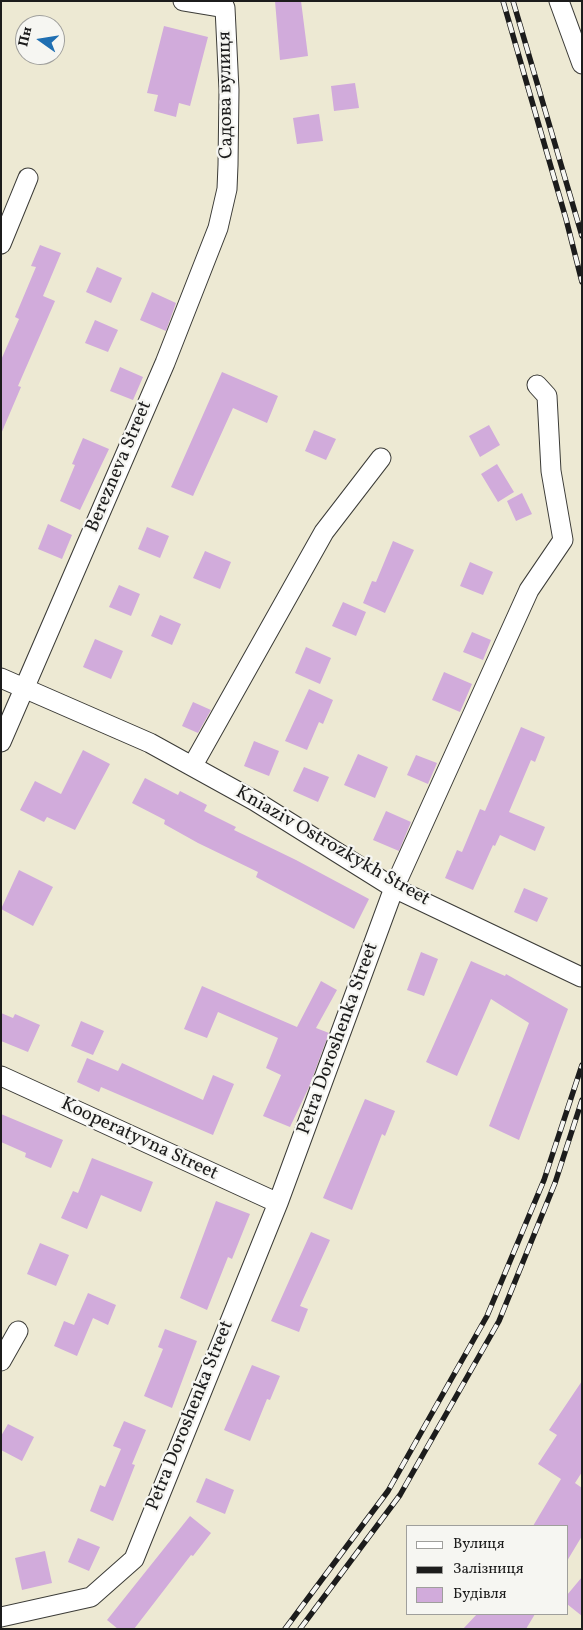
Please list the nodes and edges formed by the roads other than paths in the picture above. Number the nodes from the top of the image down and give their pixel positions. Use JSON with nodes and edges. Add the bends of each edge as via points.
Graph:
{"nodes":[{"id":1,"x":183,"y":1,"type":"edge"},
{"id":2,"x":560,"y":1,"type":"edge"},
{"id":3,"x":224,"y":5,"type":"edge"},
{"id":4,"x":582,"y":64,"type":"edge"},
{"id":5,"x":28,"y":178,"type":"dead end"},
{"id":6,"x":227,"y":189,"type":"joint"},
{"id":7,"x":1,"y":244,"type":"edge"},
{"id":8,"x":537,"y":385,"type":"dead end"},
{"id":9,"x":381,"y":458,"type":"dead end"},
{"id":10,"x":1,"y":678,"type":"edge"},
{"id":11,"x":24,"y":687,"type":"junction"},
{"id":12,"x":1,"y":742,"type":"edge"},
{"id":13,"x":193,"y":765,"type":"junction"},
{"id":14,"x":394,"y":888,"type":"junction"},
{"id":15,"x":581,"y":977,"type":"edge"},
{"id":16,"x":1,"y":1076,"type":"edge"},
{"id":17,"x":278,"y":1204,"type":"junction"},
{"id":18,"x":18,"y":1331,"type":"dead end"},
{"id":19,"x":1,"y":1361,"type":"edge"},
{"id":20,"x":1,"y":1616,"type":"edge"}],
"edges":[{"from":1,"to":3,"type":"street"},
{"from":2,"to":4,"type":"street"},
{"from":3,"to":6,"type":"street","name":"Садова вулиця","via":[[229,90]]},
{"from":5,"to":7,"type":"street"},
{"from":6,"to":11,"type":"street","name":"Berezneva Street","via":[[218,228],[165,362]]},
{"from":8,"to":14,"type":"street","name":"Petra Doroshenka Street","via":[[548,396],[551,471],[563,540],[529,590]]},
{"from":9,"to":13,"type":"street","via":[[324,532]]},
{"from":10,"to":11,"type":"street","name":"Kniaziv Ostrozkykh Street"},
{"from":11,"to":12,"type":"street","name":"Berezneva Street"},
{"from":11,"to":13,"type":"street","name":"Kniaziv Ostrozkykh Street"},
{"from":13,"to":14,"type":"street","name":"Kniaziv Ostrozkykh Street"},
{"from":14,"to":15,"type":"street","name":"Kniaziv Ostrozkykh Street"},
{"from":14,"to":17,"type":"street","name":"Petra Doroshenka Street"},
{"from":16,"to":17,"type":"street","name":"Kooperatyvna Street"},
{"from":17,"to":20,"type":"street","name":"Petra Doroshenka Street","via":[[134,1559],[91,1597]]},
{"from":18,"to":19,"type":"street"}]}
